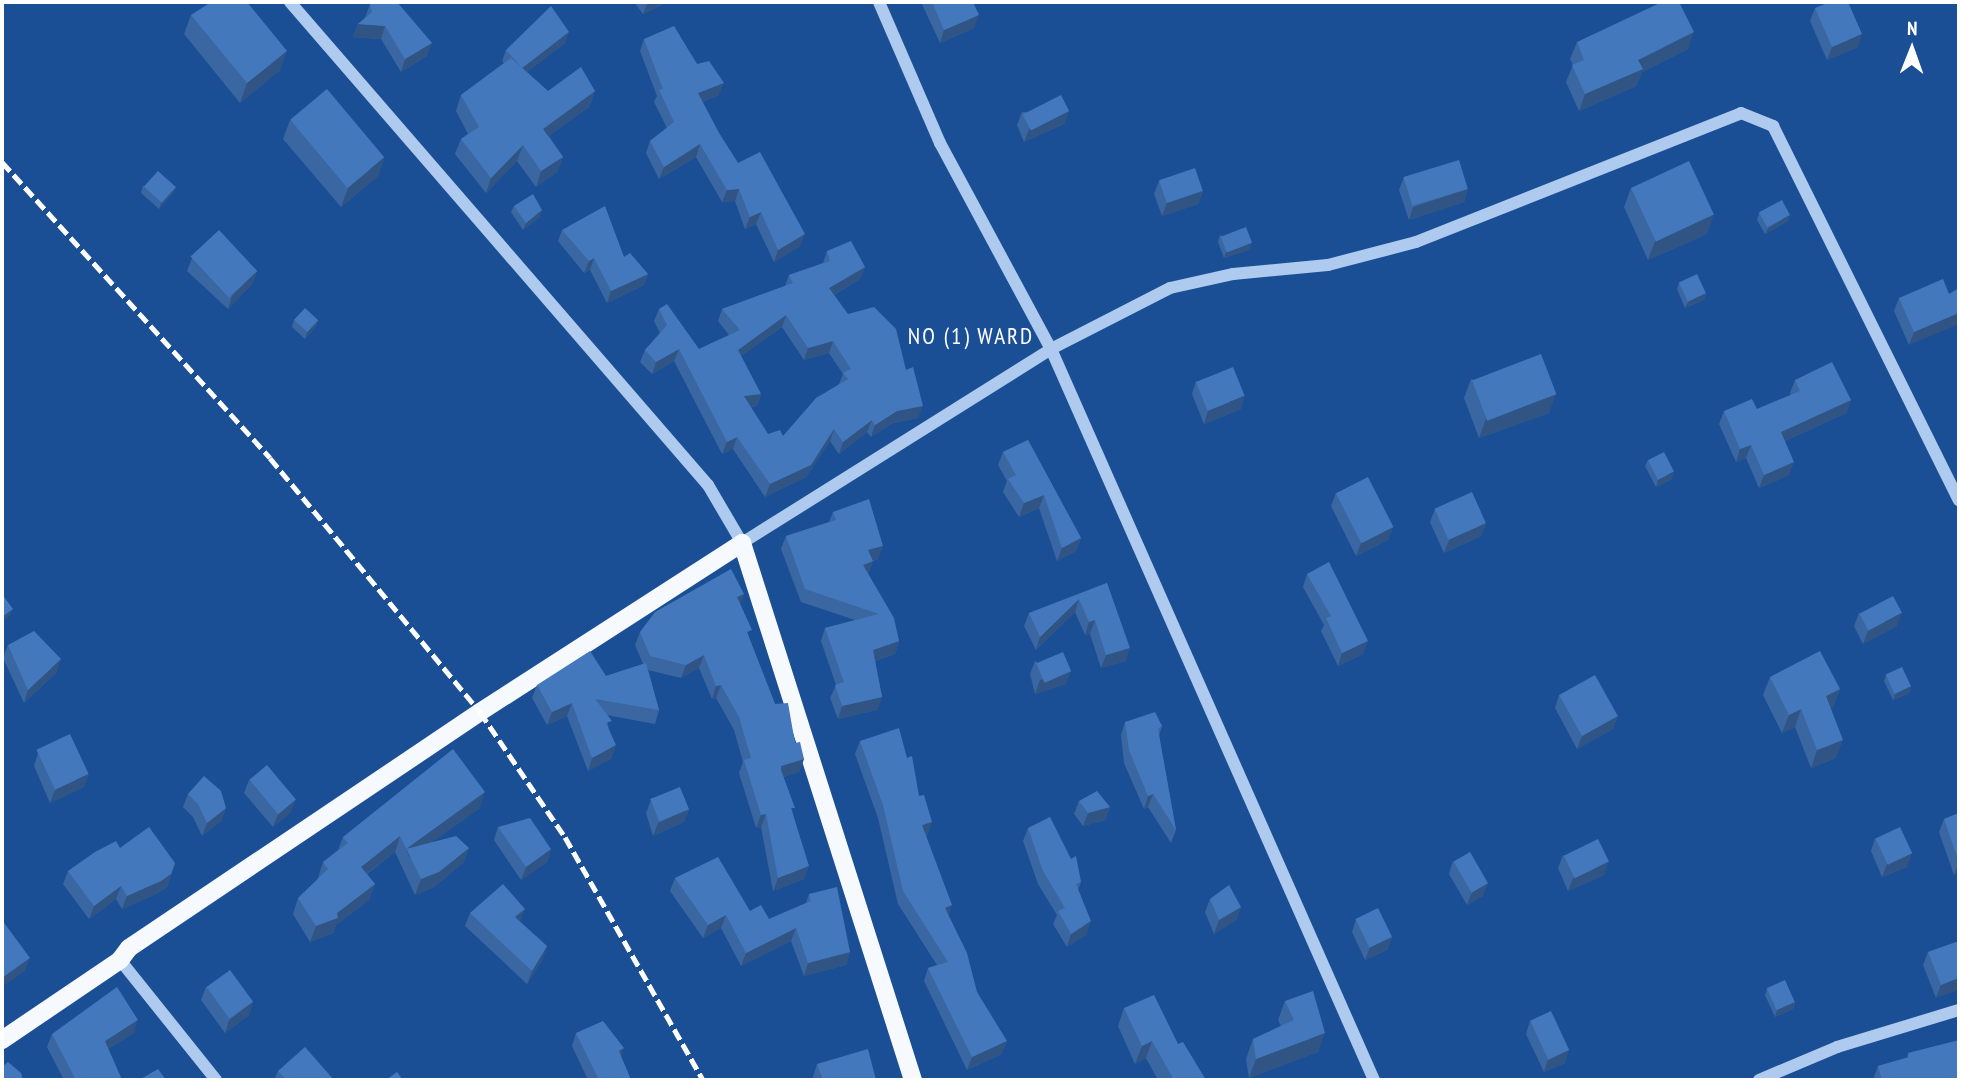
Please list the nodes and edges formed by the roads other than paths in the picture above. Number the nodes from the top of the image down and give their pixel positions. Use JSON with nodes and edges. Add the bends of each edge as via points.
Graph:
{"nodes":[{"id":1,"x":290,"y":2,"type":"edge"},
{"id":2,"x":879,"y":2,"type":"edge"},
{"id":3,"x":1051,"y":349,"type":"junction"},
{"id":4,"x":1959,"y":500,"type":"edge"},
{"id":5,"x":742,"y":543,"type":"junction"},
{"id":6,"x":120,"y":960,"type":"junction"},
{"id":7,"x":1959,"y":1010,"type":"edge"},
{"id":8,"x":2,"y":1040,"type":"edge"},
{"id":9,"x":216,"y":1080,"type":"edge"},
{"id":10,"x":912,"y":1080,"type":"edge"},
{"id":11,"x":1374,"y":1080,"type":"edge"},
{"id":12,"x":1759,"y":1080,"type":"edge"}],
"edges":[{"from":1,"to":5,"type":"street","via":[[708,485]]},
{"from":2,"to":3,"type":"street","via":[[940,143]]},
{"from":3,"to":4,"type":"street","via":[[1170,288],[1233,274],[1328,265],[1416,242],[1741,113],[1773,126]]},
{"from":3,"to":5,"type":"street"},
{"from":3,"to":11,"type":"street"},
{"from":5,"to":6,"type":"main road","via":[[457,728],[129,948]]},
{"from":5,"to":10,"type":"main road"},
{"from":6,"to":8,"type":"main road"},
{"from":6,"to":9,"type":"street"},
{"from":7,"to":12,"type":"street","via":[[1837,1047]]}]}
